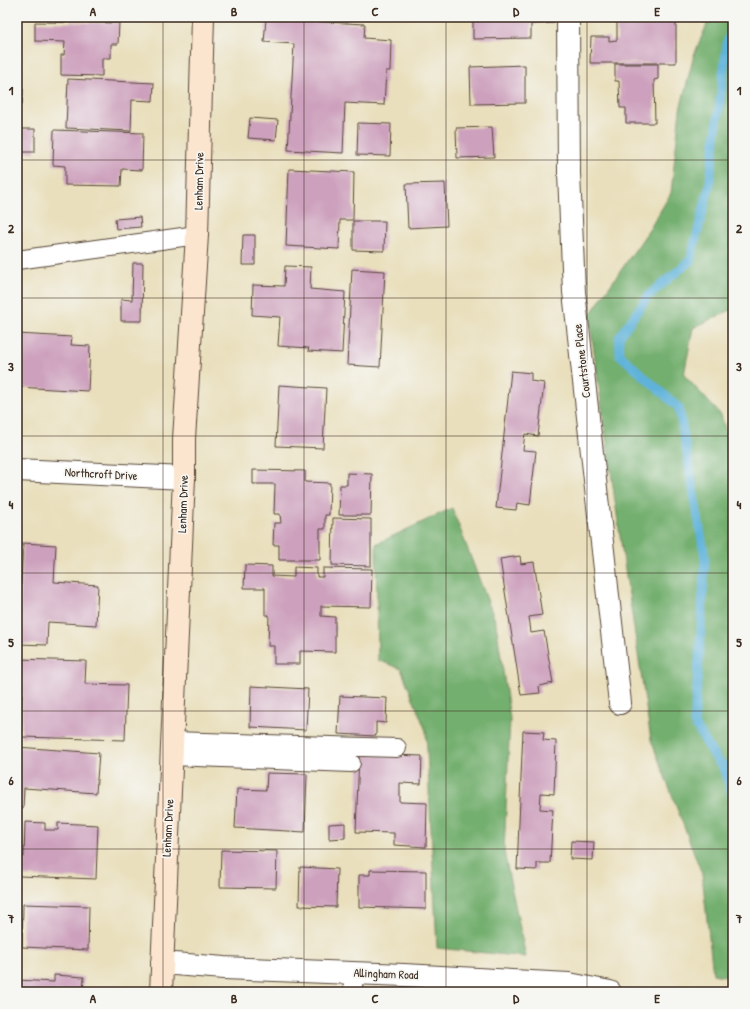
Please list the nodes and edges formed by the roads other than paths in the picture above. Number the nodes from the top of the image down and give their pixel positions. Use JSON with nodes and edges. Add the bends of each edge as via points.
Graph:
{"nodes":[{"id":1,"x":203,"y":17,"type":"edge"},
{"id":2,"x":568,"y":17,"type":"edge"},
{"id":3,"x":197,"y":235,"type":"junction"},
{"id":4,"x":17,"y":260,"type":"edge"},
{"id":5,"x":17,"y":470,"type":"edge"},
{"id":6,"x":184,"y":478,"type":"junction"},
{"id":7,"x":620,"y":703,"type":"dead end"},
{"id":8,"x":172,"y":748,"type":"junction"},
{"id":9,"x":397,"y":748,"type":"dead end"},
{"id":10,"x":351,"y":763,"type":"dead end"},
{"id":11,"x":162,"y":963,"type":"junction"},
{"id":12,"x":353,"y":982,"type":"edge"},
{"id":13,"x":161,"y":992,"type":"edge"},
{"id":14,"x":610,"y":992,"type":"edge"}],
"edges":[{"from":1,"to":3,"type":"street","name":"Lenham Drive"},
{"from":2,"to":7,"type":"street","name":"Courtstone Place","via":[[569,172],[574,292]]},
{"from":3,"to":4,"type":"lane"},
{"from":3,"to":6,"type":"street","name":"Lenham Drive","via":[[184,439]]},
{"from":5,"to":6,"type":"street","name":"Northcroft Drive"},
{"from":6,"to":8,"type":"street","name":"Lenham Drive"},
{"from":8,"to":9,"type":"lane"},
{"from":8,"to":10,"type":"lane"},
{"from":8,"to":11,"type":"street","name":"Lenham Drive"},
{"from":11,"to":12,"type":"street","name":"Allingham Road"},
{"from":11,"to":13,"type":"street","name":"Lenham Drive"},
{"from":12,"to":14,"type":"street","name":"Allingham Road","via":[[569,984]]}]}
